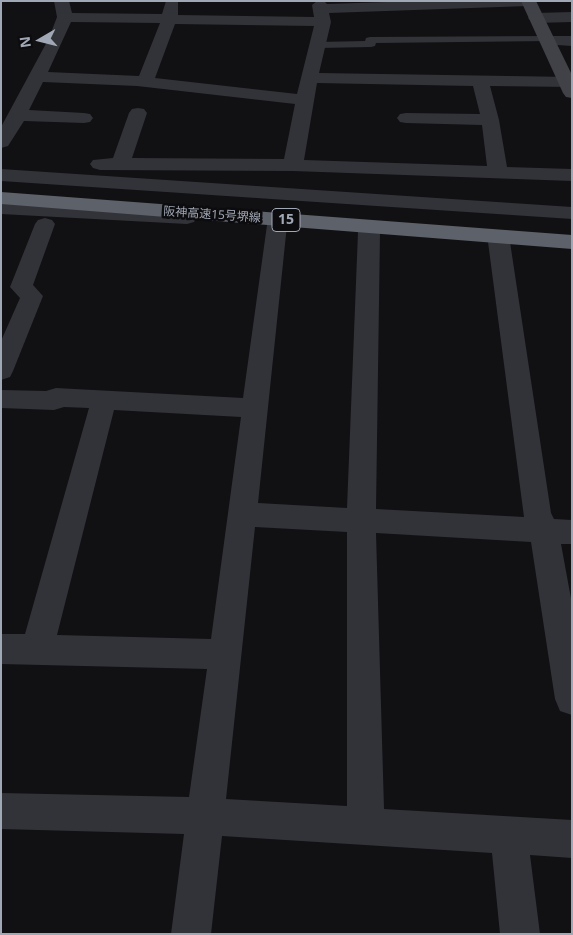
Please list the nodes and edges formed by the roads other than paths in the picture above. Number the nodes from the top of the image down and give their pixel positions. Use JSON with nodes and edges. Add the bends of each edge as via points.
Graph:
{"nodes":[{"id":1,"x":172,"y":1,"type":"edge"},
{"id":2,"x":528,"y":2,"type":"edge"},
{"id":3,"x":63,"y":9,"type":"edge"},
{"id":4,"x":321,"y":11,"type":"edge"},
{"id":5,"x":572,"y":17,"type":"edge"},
{"id":6,"x":536,"y":18,"type":"junction"},
{"id":7,"x":169,"y":20,"type":"junction"},
{"id":8,"x":547,"y":40,"type":"junction"},
{"id":9,"x":572,"y":41,"type":"edge"},
{"id":10,"x":318,"y":45,"type":"junction"},
{"id":11,"x":37,"y":77,"type":"junction"},
{"id":12,"x":309,"y":78,"type":"junction"},
{"id":13,"x":480,"y":81,"type":"junction"},
{"id":14,"x":145,"y":82,"type":"junction"},
{"id":15,"x":570,"y":86,"type":"edge"},
{"id":16,"x":305,"y":100,"type":"junction"},
{"id":17,"x":138,"y":113,"type":"dead end"},
{"id":18,"x":18,"y":115,"type":"junction"},
{"id":19,"x":84,"y":118,"type":"dead end"},
{"id":20,"x":406,"y":118,"type":"dead end"},
{"id":21,"x":490,"y":120,"type":"junction"},
{"id":22,"x":1,"y":142,"type":"edge"},
{"id":23,"x":1,"y":161,"type":"edge"},
{"id":24,"x":121,"y":164,"type":"junction"},
{"id":25,"x":293,"y":165,"type":"junction"},
{"id":26,"x":498,"y":172,"type":"junction"},
{"id":27,"x":1,"y":175,"type":"edge"},
{"id":28,"x":572,"y":175,"type":"edge"},
{"id":29,"x":1,"y":181,"type":"edge"},
{"id":30,"x":1,"y":198,"type":"edge"},
{"id":31,"x":1,"y":208,"type":"edge"},
{"id":32,"x":572,"y":213,"type":"edge"},
{"id":33,"x":173,"y":217,"type":"junction"},
{"id":34,"x":1,"y":222,"type":"edge"},
{"id":35,"x":45,"y":224,"type":"junction"},
{"id":36,"x":277,"y":225,"type":"junction"},
{"id":37,"x":572,"y":225,"type":"edge"},
{"id":38,"x":369,"y":232,"type":"junction"},
{"id":39,"x":498,"y":242,"type":"junction"},
{"id":40,"x":572,"y":242,"type":"edge"},
{"id":41,"x":572,"y":248,"type":"edge"},
{"id":42,"x":11,"y":287,"type":"edge"},
{"id":43,"x":1,"y":371,"type":"edge"},
{"id":44,"x":1,"y":399,"type":"edge"},
{"id":45,"x":104,"y":400,"type":"junction"},
{"id":46,"x":254,"y":408,"type":"junction"},
{"id":47,"x":241,"y":514,"type":"junction"},
{"id":48,"x":361,"y":520,"type":"junction"},
{"id":49,"x":544,"y":530,"type":"junction"},
{"id":50,"x":572,"y":532,"type":"edge"},
{"id":51,"x":1,"y":648,"type":"edge"},
{"id":52,"x":36,"y":649,"type":"junction"},
{"id":53,"x":224,"y":654,"type":"junction"},
{"id":54,"x":572,"y":699,"type":"edge"},
{"id":55,"x":1,"y":811,"type":"edge"},
{"id":56,"x":204,"y":816,"type":"junction"},
{"id":57,"x":366,"y":826,"type":"junction"},
{"id":58,"x":509,"y":836,"type":"junction"},
{"id":59,"x":572,"y":839,"type":"edge"},
{"id":60,"x":190,"y":934,"type":"edge"},
{"id":61,"x":520,"y":934,"type":"edge"}],
"edges":[{"from":1,"to":7,"type":"street"},
{"from":2,"to":4,"type":"street"},
{"from":2,"to":6,"type":"street"},
{"from":3,"to":7,"type":"street"},
{"from":3,"to":11,"type":"street","via":[[58,38]]},
{"from":4,"to":7,"type":"street"},
{"from":4,"to":10,"type":"street"},
{"from":5,"to":6,"type":"street"},
{"from":6,"to":8,"type":"street"},
{"from":7,"to":14,"type":"street"},
{"from":8,"to":9,"type":"street"},
{"from":8,"to":10,"type":"lane","via":[[370,40],[371,44]]},
{"from":8,"to":15,"type":"street"},
{"from":10,"to":12,"type":"street"},
{"from":11,"to":14,"type":"street"},
{"from":11,"to":18,"type":"street"},
{"from":12,"to":13,"type":"street"},
{"from":12,"to":16,"type":"street"},
{"from":13,"to":15,"type":"street"},
{"from":13,"to":21,"type":"street"},
{"from":14,"to":16,"type":"street"},
{"from":16,"to":25,"type":"street"},
{"from":17,"to":24,"type":"street"},
{"from":18,"to":19,"type":"street"},
{"from":18,"to":22,"type":"street"},
{"from":20,"to":21,"type":"street"},
{"from":21,"to":26,"type":"street"},
{"from":23,"to":24,"type":"street"},
{"from":24,"to":25,"type":"street"},
{"from":25,"to":26,"type":"street"},
{"from":26,"to":28,"type":"street"},
{"from":27,"to":32,"type":"street"},
{"from":29,"to":37,"type":"highway","name":"阪神高速15号堺線","number":"15"},
{"from":30,"to":40,"type":"highway","name":"阪神高速15号堺線","number":"15"},
{"from":31,"to":33,"type":"street"},
{"from":33,"to":35,"type":"street","via":[[129,228]]},
{"from":33,"to":36,"type":"street"},
{"from":34,"to":35,"type":"street"},
{"from":35,"to":42,"type":"street"},
{"from":36,"to":38,"type":"street"},
{"from":36,"to":46,"type":"street"},
{"from":38,"to":39,"type":"street"},
{"from":38,"to":48,"type":"street"},
{"from":39,"to":41,"type":"street"},
{"from":39,"to":49,"type":"street","via":[[536,513]]},
{"from":42,"to":43,"type":"street","via":[[32,296]]},
{"from":44,"to":45,"type":"street","via":[[54,401],[56,396]]},
{"from":45,"to":46,"type":"street"},
{"from":45,"to":52,"type":"street"},
{"from":46,"to":47,"type":"street"},
{"from":47,"to":48,"type":"street"},
{"from":47,"to":53,"type":"street"},
{"from":48,"to":49,"type":"street"},
{"from":48,"to":57,"type":"street"},
{"from":49,"to":50,"type":"street"},
{"from":49,"to":54,"type":"street"},
{"from":51,"to":52,"type":"street"},
{"from":52,"to":53,"type":"street"},
{"from":53,"to":56,"type":"street"},
{"from":55,"to":56,"type":"street"},
{"from":56,"to":57,"type":"street"},
{"from":56,"to":60,"type":"street"},
{"from":57,"to":58,"type":"street"},
{"from":58,"to":59,"type":"street"},
{"from":58,"to":61,"type":"street"}]}
